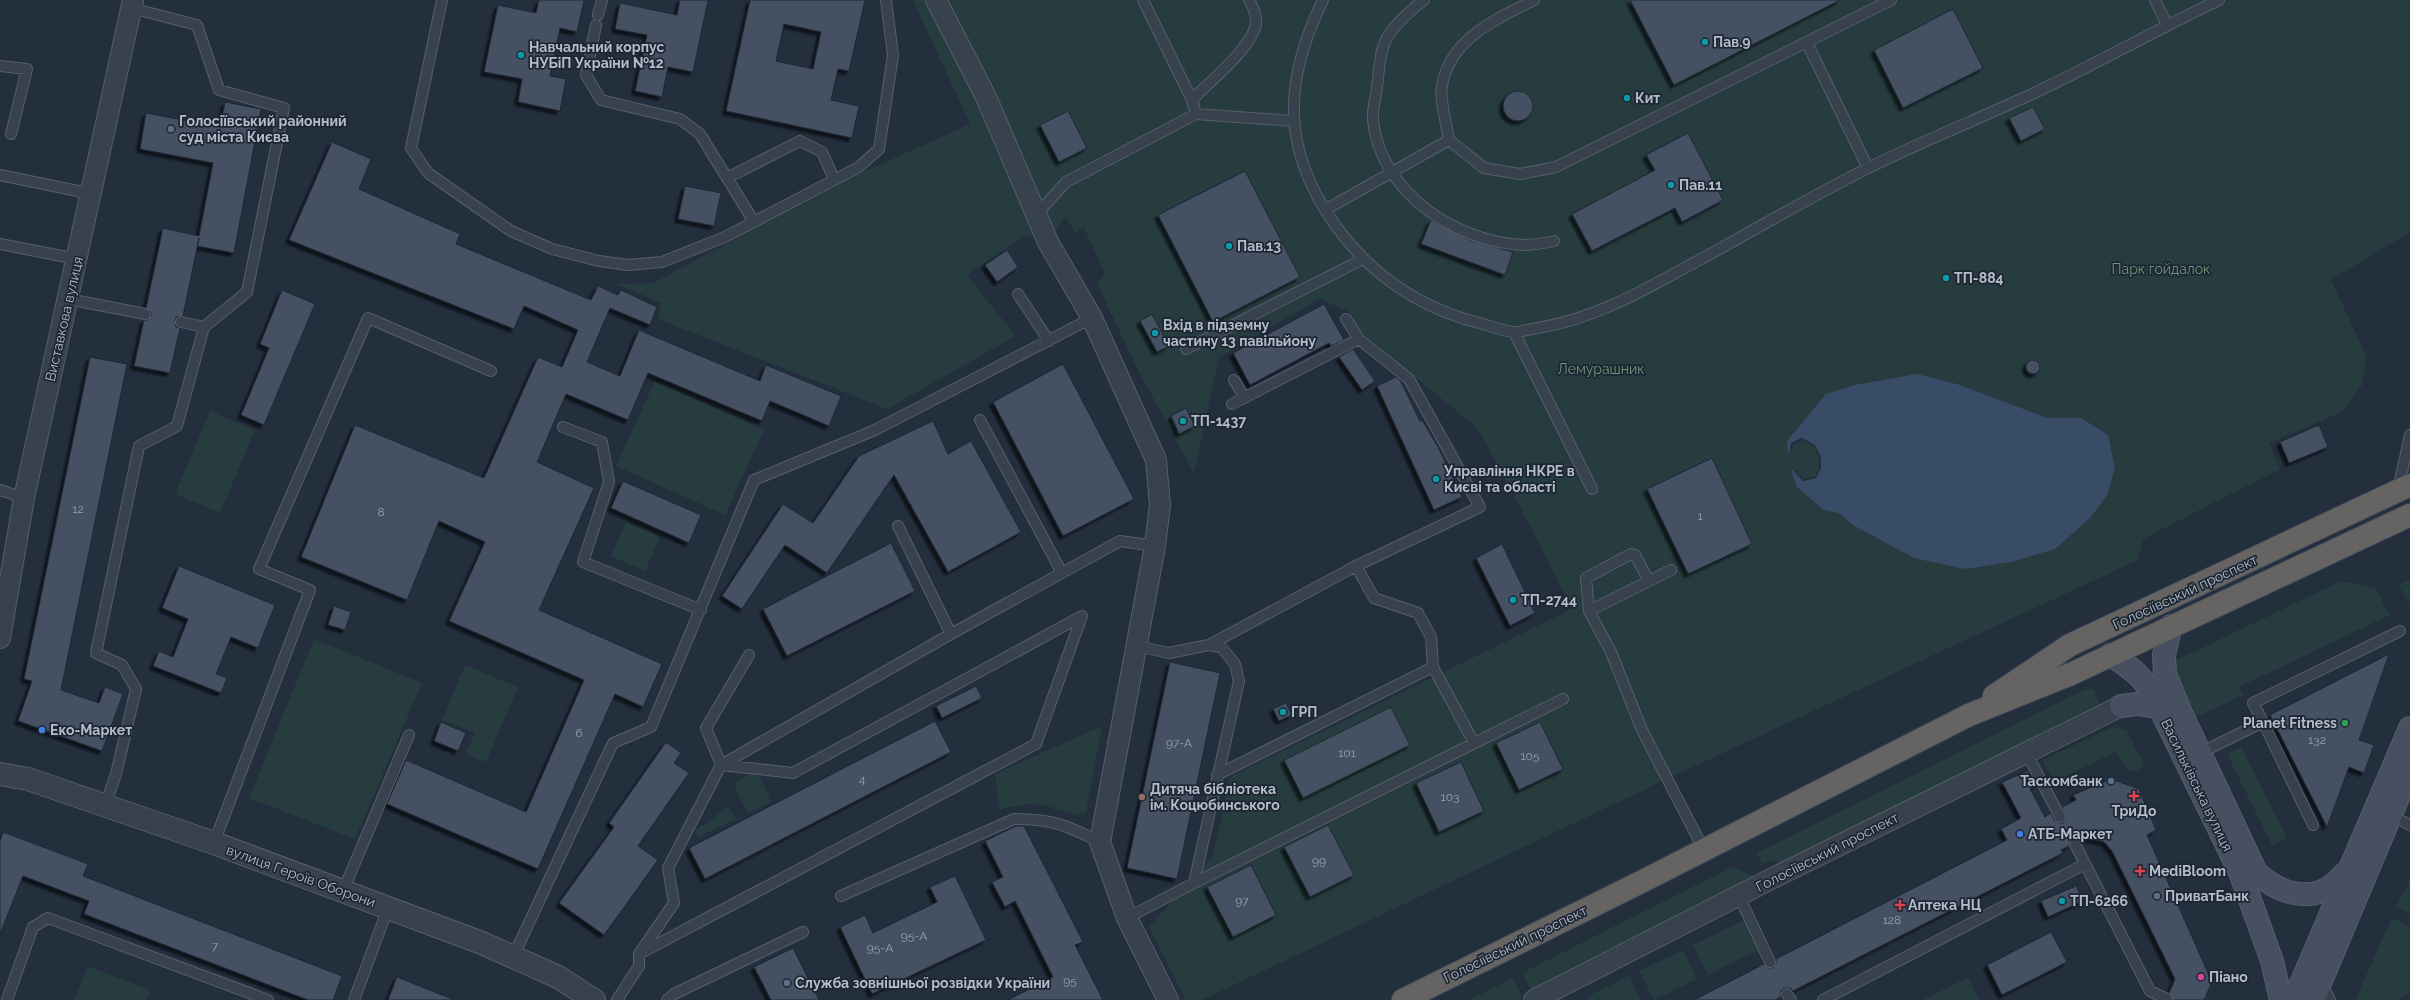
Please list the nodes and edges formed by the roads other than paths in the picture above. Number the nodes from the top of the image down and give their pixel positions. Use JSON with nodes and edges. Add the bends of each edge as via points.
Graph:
{"nodes":[{"id":1,"x":442,"y":0,"type":"edge"},
{"id":2,"x":602,"y":0,"type":"edge"},
{"id":3,"x":886,"y":0,"type":"edge"},
{"id":4,"x":936,"y":0,"type":"edge"},
{"id":5,"x":1143,"y":0,"type":"edge"},
{"id":6,"x":1249,"y":0,"type":"edge"},
{"id":7,"x":1323,"y":0,"type":"edge"},
{"id":8,"x":1424,"y":0,"type":"edge"},
{"id":9,"x":1534,"y":0,"type":"edge"},
{"id":10,"x":1891,"y":0,"type":"edge"},
{"id":11,"x":2155,"y":0,"type":"edge"},
{"id":12,"x":2219,"y":0,"type":"edge"},
{"id":13,"x":132,"y":4,"type":"edge"},
{"id":14,"x":2167,"y":25,"type":"junction"},
{"id":15,"x":1808,"y":43,"type":"junction"},
{"id":16,"x":0,"y":66,"type":"edge"},
{"id":17,"x":1192,"y":100,"type":"junction"},
{"id":18,"x":1196,"y":114,"type":"junction"},
{"id":19,"x":1293,"y":121,"type":"junction"},
{"id":20,"x":11,"y":134,"type":"dead end"},
{"id":21,"x":1449,"y":140,"type":"junction"},
{"id":22,"x":1868,"y":168,"type":"junction"},
{"id":23,"x":1390,"y":173,"type":"junction"},
{"id":24,"x":0,"y":176,"type":"edge"},
{"id":25,"x":727,"y":178,"type":"junction"},
{"id":26,"x":834,"y":179,"type":"junction"},
{"id":27,"x":92,"y":194,"type":"junction"},
{"id":28,"x":1325,"y":210,"type":"junction"},
{"id":29,"x":1036,"y":215,"type":"junction"},
{"id":30,"x":754,"y":222,"type":"junction"},
{"id":31,"x":1554,"y":242,"type":"dead end"},
{"id":32,"x":0,"y":244,"type":"edge"},
{"id":33,"x":77,"y":259,"type":"junction"},
{"id":34,"x":1363,"y":259,"type":"junction"},
{"id":35,"x":1018,"y":294,"type":"dead end"},
{"id":36,"x":68,"y":299,"type":"junction"},
{"id":37,"x":145,"y":314,"type":"dead end"},
{"id":38,"x":1092,"y":318,"type":"junction"},
{"id":39,"x":1346,"y":319,"type":"dead end"},
{"id":40,"x":181,"y":322,"type":"dead end"},
{"id":41,"x":204,"y":326,"type":"junction"},
{"id":42,"x":1514,"y":332,"type":"junction"},
{"id":43,"x":1358,"y":339,"type":"junction"},
{"id":44,"x":1049,"y":341,"type":"junction"},
{"id":45,"x":1186,"y":349,"type":"dead end"},
{"id":46,"x":491,"y":371,"type":"dead end"},
{"id":47,"x":1234,"y":380,"type":"dead end"},
{"id":48,"x":1245,"y":398,"type":"junction"},
{"id":49,"x":1232,"y":404,"type":"dead end"},
{"id":50,"x":980,"y":420,"type":"dead end"},
{"id":51,"x":563,"y":427,"type":"dead end"},
{"id":52,"x":2410,"y":435,"type":"edge"},
{"id":53,"x":2404,"y":488,"type":"edge"},
{"id":54,"x":1592,"y":489,"type":"dead end"},
{"id":55,"x":0,"y":490,"type":"edge"},
{"id":56,"x":24,"y":498,"type":"junction"},
{"id":57,"x":2410,"y":515,"type":"edge"},
{"id":58,"x":898,"y":526,"type":"dead end"},
{"id":59,"x":1155,"y":546,"type":"junction"},
{"id":60,"x":1356,"y":566,"type":"junction"},
{"id":61,"x":1671,"y":570,"type":"dead end"},
{"id":62,"x":1062,"y":573,"type":"junction"},
{"id":63,"x":1649,"y":581,"type":"junction"},
{"id":64,"x":701,"y":610,"type":"junction"},
{"id":65,"x":1589,"y":611,"type":"junction"},
{"id":66,"x":2171,"y":626,"type":"junction"},
{"id":67,"x":2400,"y":631,"type":"dead end"},
{"id":68,"x":951,"y":634,"type":"junction"},
{"id":69,"x":0,"y":638,"type":"edge"},
{"id":70,"x":1209,"y":645,"type":"junction"},
{"id":71,"x":1137,"y":646,"type":"junction"},
{"id":72,"x":749,"y":654,"type":"dead end"},
{"id":73,"x":2110,"y":655,"type":"junction"},
{"id":74,"x":1433,"y":667,"type":"junction"},
{"id":75,"x":2165,"y":674,"type":"junction"},
{"id":76,"x":1563,"y":699,"type":"dead end"},
{"id":77,"x":2155,"y":699,"type":"junction"},
{"id":78,"x":2121,"y":706,"type":"joint"},
{"id":79,"x":1969,"y":715,"type":"junction"},
{"id":80,"x":2262,"y":722,"type":"junction"},
{"id":81,"x":2186,"y":725,"type":"junction"},
{"id":82,"x":2410,"y":728,"type":"edge"},
{"id":83,"x":409,"y":735,"type":"dead end"},
{"id":84,"x":1474,"y":743,"type":"junction"},
{"id":85,"x":2026,"y":752,"type":"junction"},
{"id":86,"x":2200,"y":753,"type":"junction"},
{"id":87,"x":721,"y":765,"type":"junction"},
{"id":88,"x":2410,"y":769,"type":"edge"},
{"id":89,"x":0,"y":774,"type":"edge"},
{"id":90,"x":1217,"y":775,"type":"junction"},
{"id":91,"x":105,"y":806,"type":"junction"},
{"id":92,"x":2390,"y":815,"type":"junction"},
{"id":93,"x":2060,"y":817,"type":"dead end"},
{"id":94,"x":2313,"y":825,"type":"dead end"},
{"id":95,"x":2410,"y":825,"type":"edge"},
{"id":96,"x":1100,"y":842,"type":"junction"},
{"id":97,"x":214,"y":843,"type":"junction"},
{"id":98,"x":2074,"y":844,"type":"dead end"},
{"id":99,"x":1704,"y":850,"type":"junction"},
{"id":100,"x":2085,"y":864,"type":"junction"},
{"id":101,"x":2351,"y":868,"type":"junction"},
{"id":102,"x":1194,"y":883,"type":"junction"},
{"id":103,"x":343,"y":891,"type":"junction"},
{"id":104,"x":841,"y":896,"type":"dead end"},
{"id":105,"x":1739,"y":896,"type":"junction"},
{"id":106,"x":388,"y":908,"type":"junction"},
{"id":107,"x":1127,"y":918,"type":"junction"},
{"id":108,"x":803,"y":932,"type":"dead end"},
{"id":109,"x":639,"y":954,"type":"junction"},
{"id":110,"x":513,"y":957,"type":"junction"},
{"id":111,"x":1770,"y":962,"type":"dead end"},
{"id":112,"x":2321,"y":994,"type":"edge"},
{"id":113,"x":0,"y":998,"type":"edge"},
{"id":114,"x":2167,"y":999,"type":"edge"},
{"id":115,"x":7,"y":1000,"type":"edge"},
{"id":116,"x":268,"y":1000,"type":"edge"},
{"id":117,"x":354,"y":1000,"type":"edge"},
{"id":118,"x":594,"y":1000,"type":"edge"},
{"id":119,"x":617,"y":1000,"type":"edge"},
{"id":120,"x":667,"y":1000,"type":"edge"},
{"id":121,"x":1168,"y":1000,"type":"edge"},
{"id":122,"x":1403,"y":1000,"type":"edge"},
{"id":123,"x":1534,"y":1000,"type":"edge"},
{"id":124,"x":1823,"y":1000,"type":"edge"},
{"id":125,"x":2281,"y":1000,"type":"edge"},
{"id":126,"x":2294,"y":1000,"type":"edge"}],
"edges":[{"from":1,"to":30,"type":"lane","via":[[411,148],[428,173],[511,231],[552,249],[599,261],[628,265],[662,262],[725,237]]},
{"from":2,"to":25,"type":"lane","via":[[586,75],[601,100],[680,119],[700,134]]},
{"from":3,"to":26,"type":"lane","via":[[893,55],[879,149],[858,167]]},
{"from":4,"to":29,"type":"street","via":[[986,97]]},
{"from":5,"to":17,"type":"lane"},
{"from":6,"to":17,"type":"lane","via":[[1256,23],[1246,44]]},
{"from":7,"to":19,"type":"lane","via":[[1310,26],[1300,57],[1294,87]]},
{"from":8,"to":23,"type":"lane","via":[[1401,21],[1385,41],[1372,119],[1379,148]]},
{"from":9,"to":21,"type":"lane","via":[[1487,24],[1454,53],[1441,86]]},
{"from":10,"to":15,"type":"lane"},
{"from":11,"to":14,"type":"lane"},
{"from":12,"to":14,"type":"lane"},
{"from":13,"to":27,"type":"street","name":"Виставкова вулиця"},
{"from":13,"to":41,"type":"lane","via":[[197,26],[219,90],[284,108],[247,292]]},
{"from":14,"to":22,"type":"lane","via":[[2032,94]]},
{"from":15,"to":21,"type":"lane","via":[[1556,166],[1520,174],[1484,168]]},
{"from":15,"to":22,"type":"lane"},
{"from":16,"to":20,"type":"lane","via":[[27,69]]},
{"from":17,"to":18,"type":"lane"},
{"from":18,"to":19,"type":"lane"},
{"from":18,"to":29,"type":"lane","via":[[1066,182]]},
{"from":19,"to":28,"type":"lane","via":[[1302,161]]},
{"from":21,"to":23,"type":"lane"},
{"from":22,"to":42,"type":"lane","via":[[1622,302],[1568,323]]},
{"from":23,"to":28,"type":"lane"},
{"from":23,"to":31,"type":"lane","via":[[1409,196],[1447,223],[1490,239],[1512,243],[1525,245]]},
{"from":24,"to":27,"type":"lane"},
{"from":25,"to":26,"type":"lane","via":[[800,141],[822,152]]},
{"from":25,"to":30,"type":"lane"},
{"from":26,"to":30,"type":"lane"},
{"from":27,"to":33,"type":"street","name":"Виставкова вулиця"},
{"from":28,"to":34,"type":"lane","via":[[1350,247]]},
{"from":29,"to":38,"type":"street","via":[[1048,242]]},
{"from":32,"to":33,"type":"lane"},
{"from":33,"to":36,"type":"street","name":"Виставкова вулиця"},
{"from":34,"to":42,"type":"lane","via":[[1379,275],[1425,303],[1464,320]]},
{"from":34,"to":45,"type":"lane"},
{"from":35,"to":44,"type":"lane"},
{"from":36,"to":37,"type":"lane"},
{"from":36,"to":56,"type":"street","name":"Виставкова вулиця"},
{"from":38,"to":44,"type":"lane"},
{"from":38,"to":59,"type":"street","via":[[1156,460],[1160,505]]},
{"from":39,"to":43,"type":"lane"},
{"from":40,"to":41,"type":"lane"},
{"from":41,"to":91,"type":"lane","via":[[177,426],[139,446],[96,654],[122,665],[136,689],[116,774]]},
{"from":42,"to":54,"type":"lane"},
{"from":43,"to":48,"type":"lane"},
{"from":43,"to":60,"type":"lane","via":[[1409,379],[1480,507]]},
{"from":44,"to":64,"type":"lane","via":[[875,430],[754,480]]},
{"from":46,"to":97,"type":"lane","via":[[368,318],[259,569],[310,590]]},
{"from":47,"to":48,"type":"lane"},
{"from":48,"to":49,"type":"lane"},
{"from":50,"to":62,"type":"lane"},
{"from":51,"to":64,"type":"lane","via":[[602,442],[608,482],[583,562]]},
{"from":52,"to":53,"type":"lane"},
{"from":53,"to":79,"type":"highway","name":"Голосіївський проспект","via":[[2070,645]]},
{"from":55,"to":56,"type":"lane"},
{"from":56,"to":69,"type":"street","name":"Виставкова вулиця"},
{"from":57,"to":66,"type":"highway","name":"Голосіївський проспект"},
{"from":58,"to":68,"type":"lane"},
{"from":59,"to":62,"type":"lane","via":[[1120,541]]},
{"from":59,"to":71,"type":"street"},
{"from":60,"to":70,"type":"lane"},
{"from":60,"to":74,"type":"lane","via":[[1374,598],[1418,613],[1431,637]]},
{"from":61,"to":63,"type":"lane"},
{"from":62,"to":68,"type":"lane"},
{"from":63,"to":65,"type":"lane"},
{"from":63,"to":65,"type":"lane","via":[[1635,555],[1631,554],[1586,578]]},
{"from":64,"to":110,"type":"lane","via":[[651,726],[613,743]]},
{"from":65,"to":99,"type":"lane","via":[[1611,652],[1642,730]]},
{"from":66,"to":73,"type":"highway","name":"Голосіївський проспект"},
{"from":66,"to":75,"type":"main road","via":[[2164,655]]},
{"from":67,"to":80,"type":"lane","via":[[2253,703]]},
{"from":68,"to":87,"type":"lane"},
{"from":70,"to":71,"type":"lane","via":[[1169,653]]},
{"from":70,"to":90,"type":"lane","via":[[1222,648],[1235,664],[1238,681]]},
{"from":71,"to":96,"type":"street"},
{"from":72,"to":87,"type":"lane","via":[[706,728]]},
{"from":73,"to":77,"type":"main road","name":"Васильківська вулиця","via":[[2132,668]]},
{"from":73,"to":79,"type":"highway","name":"Голосіївський проспект","via":[[2071,674]]},
{"from":74,"to":84,"type":"lane"},
{"from":74,"to":90,"type":"lane"},
{"from":75,"to":77,"type":"main road"},
{"from":75,"to":81,"type":"main road"},
{"from":76,"to":84,"type":"lane"},
{"from":77,"to":78,"type":"main road"},
{"from":77,"to":81,"type":"main road"},
{"from":77,"to":125,"type":"main road","name":"Васильківська вулиця","via":[[2240,872],[2265,940]]},
{"from":78,"to":85,"type":"street","name":"Голосіївський проспект"},
{"from":79,"to":99,"type":"highway","name":"Голосіївський проспект"},
{"from":80,"to":86,"type":"lane"},
{"from":80,"to":94,"type":"lane"},
{"from":81,"to":86,"type":"main road"},
{"from":82,"to":101,"type":"main road"},
{"from":83,"to":103,"type":"lane"},
{"from":84,"to":102,"type":"lane"},
{"from":85,"to":93,"type":"lane"},
{"from":85,"to":105,"type":"street","name":"Голосіївський проспект"},
{"from":86,"to":101,"type":"main road","via":[[2252,865],[2264,880],[2292,893],[2312,893],[2330,887]]},
{"from":87,"to":109,"type":"lane","via":[[668,868],[674,903]]},
{"from":87,"to":109,"type":"lane","via":[[793,773],[1082,616],[1036,744]]},
{"from":88,"to":92,"type":"main road"},
{"from":89,"to":91,"type":"street","name":"вулиця Героїв Оборони","via":[[28,779]]},
{"from":90,"to":102,"type":"lane"},
{"from":91,"to":97,"type":"street","name":"вулиця Героїв Оборони"},
{"from":92,"to":95,"type":"lane"},
{"from":92,"to":112,"type":"main road"},
{"from":96,"to":104,"type":"lane","via":[[1069,826],[1043,819],[1014,819]]},
{"from":96,"to":107,"type":"street"},
{"from":97,"to":103,"type":"street","name":"вулиця Героїв Оборони"},
{"from":98,"to":100,"type":"lane"},
{"from":99,"to":122,"type":"highway","name":"Голосіївський проспект"},
{"from":100,"to":114,"type":"lane","via":[[2150,991]]},
{"from":100,"to":124,"type":"lane"},
{"from":101,"to":126,"type":"main road"},
{"from":102,"to":107,"type":"lane"},
{"from":103,"to":106,"type":"street","name":"вулиця Героїв Оборони"},
{"from":105,"to":111,"type":"lane"},
{"from":105,"to":123,"type":"street","name":"Голосіївський проспект"},
{"from":106,"to":110,"type":"street","name":"вулиця Героїв Оборони"},
{"from":106,"to":117,"type":"lane"},
{"from":107,"to":121,"type":"street"},
{"from":108,"to":120,"type":"lane","via":[[674,994]]},
{"from":109,"to":119,"type":"lane","via":[[639,966]]},
{"from":110,"to":118,"type":"street","name":"вулиця Героїв Оборони","via":[[558,977]]},
{"from":113,"to":115,"type":"lane"},
{"from":115,"to":116,"type":"lane","via":[[33,927],[48,918]]}]}
